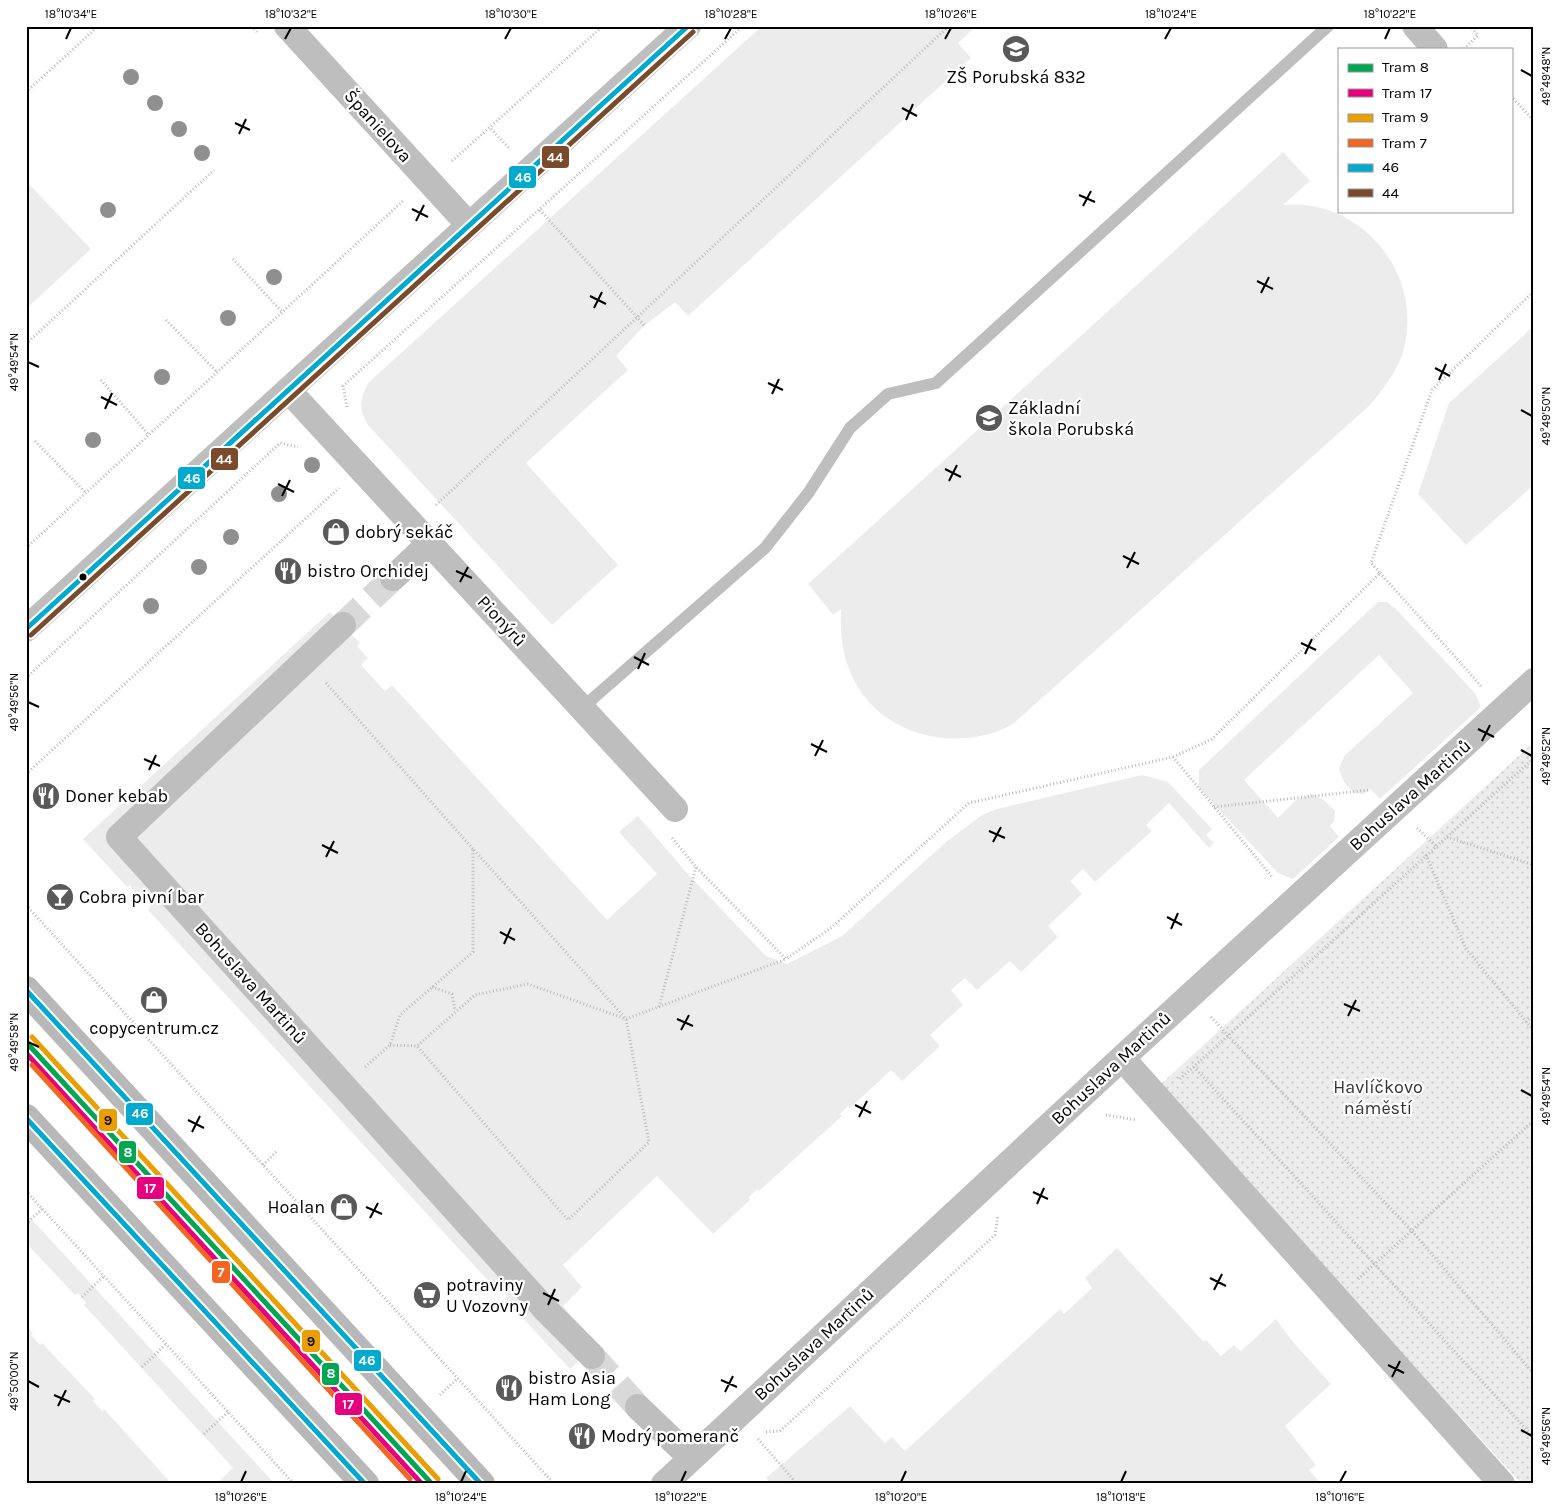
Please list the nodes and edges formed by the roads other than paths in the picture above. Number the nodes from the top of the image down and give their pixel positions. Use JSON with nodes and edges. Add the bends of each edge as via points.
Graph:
{"nodes":[{"id":1,"x":286,"y":26,"type":"edge"},
{"id":2,"x":688,"y":26,"type":"edge"},
{"id":3,"x":1328,"y":26,"type":"edge"},
{"id":4,"x":1415,"y":26,"type":"edge"},
{"id":5,"x":1434,"y":48,"type":"edge"},
{"id":6,"x":469,"y":225,"type":"junction"},
{"id":7,"x":288,"y":390,"type":"junction"},
{"id":8,"x":430,"y":543,"type":"junction"},
{"id":9,"x":393,"y":578,"type":"tunnel mouth"},
{"id":10,"x":343,"y":625,"type":"tunnel mouth"},
{"id":11,"x":26,"y":629,"type":"edge"},
{"id":12,"x":1534,"y":681,"type":"edge"},
{"id":13,"x":582,"y":708,"type":"junction"},
{"id":14,"x":671,"y":820,"type":"road end"},
{"id":15,"x":26,"y":990,"type":"edge"},
{"id":16,"x":1122,"y":1058,"type":"junction"},
{"id":17,"x":26,"y":1118,"type":"edge"},
{"id":18,"x":592,"y":1356,"type":"tunnel mouth"},
{"id":19,"x":638,"y":1407,"type":"tunnel mouth"},
{"id":20,"x":691,"y":1458,"type":"junction"},
{"id":21,"x":365,"y":1484,"type":"edge"},
{"id":22,"x":481,"y":1484,"type":"edge"},
{"id":23,"x":664,"y":1484,"type":"edge"},
{"id":24,"x":1502,"y":1484,"type":"edge"}],
"edges":[{"from":1,"to":6,"type":"street","name":"Španielova"},
{"from":2,"to":6,"type":"street"},
{"from":3,"to":13,"type":"lane","via":[[936,383],[888,394],[850,428],[809,492],[765,548]]},
{"from":4,"to":5,"type":"street"},
{"from":6,"to":7,"type":"street"},
{"from":7,"to":8,"type":"street","name":"Pionýrů"},
{"from":7,"to":11,"type":"street"},
{"from":8,"to":9,"type":"street"},
{"from":8,"to":13,"type":"street","name":"Pionýrů"},
{"from":10,"to":18,"type":"street","name":"Bohuslava Martinů","via":[[119,837],[544,1308]]},
{"from":12,"to":16,"type":"street","name":"Bohuslava Martinů"},
{"from":13,"to":14,"type":"street","name":"Pionýrů"},
{"from":15,"to":22,"type":"main road"},
{"from":16,"to":20,"type":"street","name":"Bohuslava Martinů","via":[[745,1424]]},
{"from":16,"to":24,"type":"street"},
{"from":17,"to":21,"type":"main road"},
{"from":19,"to":20,"type":"street"},
{"from":20,"to":23,"type":"street","name":"Bohuslava Martinů"}]}
